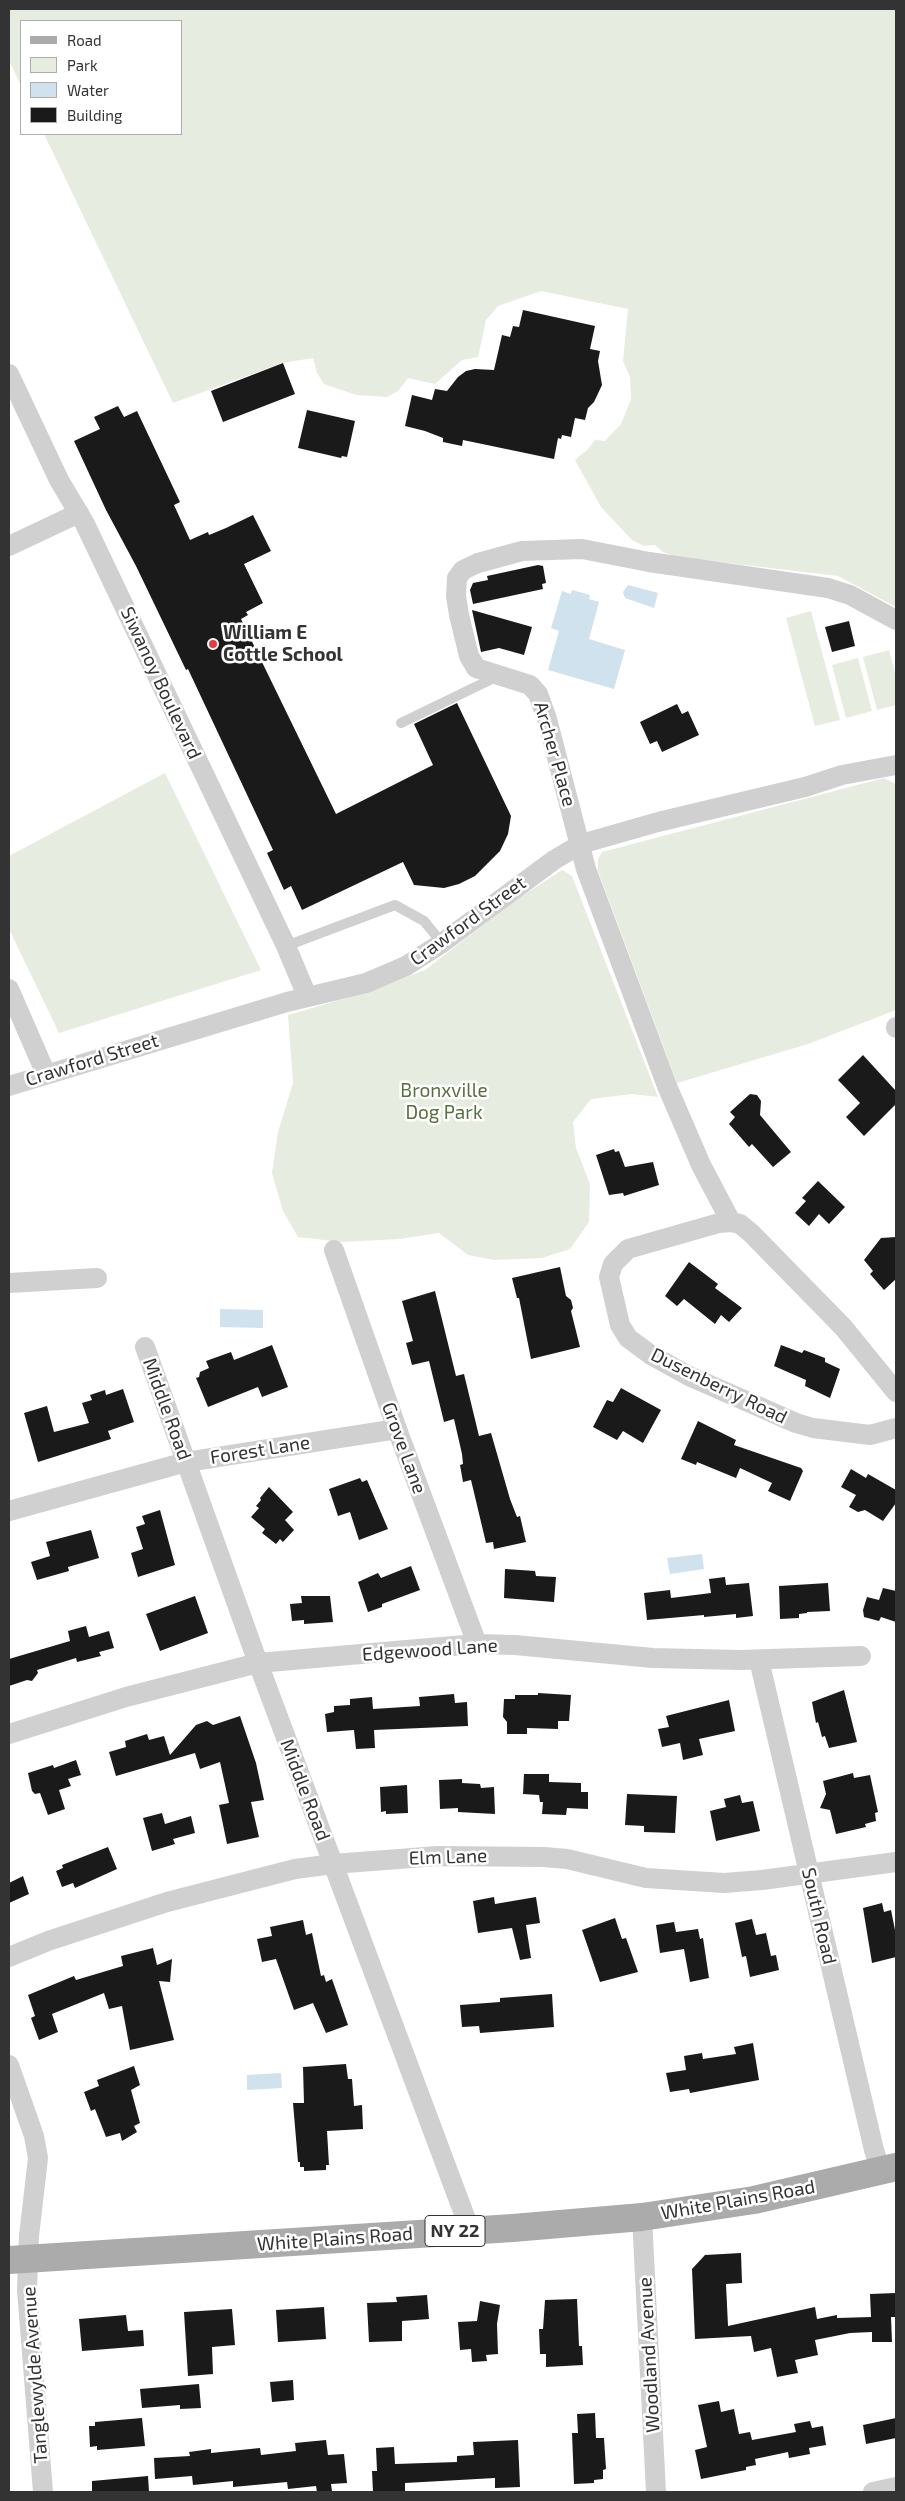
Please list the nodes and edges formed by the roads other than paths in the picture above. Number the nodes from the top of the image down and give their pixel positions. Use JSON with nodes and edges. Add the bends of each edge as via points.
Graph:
{"nodes":[{"id":1,"x":9,"y":374,"type":"edge"},
{"id":2,"x":79,"y":513,"type":"junction"},
{"id":3,"x":9,"y":546,"type":"edge"},
{"id":4,"x":896,"y":620,"type":"edge"},
{"id":5,"x":498,"y":675,"type":"junction"},
{"id":6,"x":400,"y":723,"type":"dead end"},
{"id":7,"x":896,"y":765,"type":"edge"},
{"id":8,"x":580,"y":844,"type":"junction"},
{"id":9,"x":442,"y":943,"type":"junction"},
{"id":10,"x":286,"y":946,"type":"junction"},
{"id":11,"x":9,"y":989,"type":"edge"},
{"id":12,"x":307,"y":996,"type":"junction"},
{"id":13,"x":46,"y":1074,"type":"junction"},
{"id":14,"x":9,"y":1086,"type":"edge"},
{"id":15,"x":731,"y":1222,"type":"junction"},
{"id":16,"x":334,"y":1250,"type":"dead end"},
{"id":17,"x":97,"y":1278,"type":"dead end"},
{"id":18,"x":9,"y":1283,"type":"edge"},
{"id":19,"x":145,"y":1347,"type":"dead end"},
{"id":20,"x":896,"y":1392,"type":"edge"},
{"id":21,"x":896,"y":1428,"type":"edge"},
{"id":22,"x":397,"y":1429,"type":"junction"},
{"id":23,"x":186,"y":1462,"type":"junction"},
{"id":24,"x":9,"y":1511,"type":"edge"},
{"id":25,"x":477,"y":1644,"type":"junction"},
{"id":26,"x":861,"y":1656,"type":"dead end"},
{"id":27,"x":759,"y":1660,"type":"junction"},
{"id":28,"x":258,"y":1664,"type":"junction"},
{"id":29,"x":9,"y":1734,"type":"edge"},
{"id":30,"x":896,"y":1862,"type":"edge"},
{"id":31,"x":333,"y":1864,"type":"junction"},
{"id":32,"x":809,"y":1874,"type":"junction"},
{"id":33,"x":9,"y":1957,"type":"edge"},
{"id":34,"x":9,"y":2065,"type":"edge"},
{"id":35,"x":889,"y":2169,"type":"edge"},
{"id":36,"x":642,"y":2217,"type":"junction"},
{"id":37,"x":470,"y":2230,"type":"junction"},
{"id":38,"x":19,"y":2259,"type":"edge"},
{"id":39,"x":896,"y":2487,"type":"edge"},
{"id":40,"x":43,"y":2492,"type":"edge"},
{"id":41,"x":656,"y":2492,"type":"edge"},
{"id":42,"x":873,"y":2492,"type":"edge"}],
"edges":[{"from":1,"to":2,"type":"street","name":"Siwanoy Boulevard","via":[[59,480]]},
{"from":2,"to":3,"type":"street"},
{"from":2,"to":10,"type":"street","name":"Siwanoy Boulevard"},
{"from":4,"to":5,"type":"street","name":"Archer Place","via":[[850,596],[801,582],[732,575],[582,549],[522,551],[478,563],[463,570],[458,578],[456,596],[469,656],[476,668]]},
{"from":5,"to":6,"type":"lane"},
{"from":5,"to":8,"type":"street","name":"Archer Place","via":[[530,685],[538,694],[548,719]]},
{"from":7,"to":8,"type":"street","name":"Crawford Street","via":[[842,774],[805,787]]},
{"from":8,"to":9,"type":"street","name":"Crawford Street"},
{"from":8,"to":15,"type":"street","name":"Archer Place","via":[[586,869],[667,1086],[701,1165]]},
{"from":9,"to":10,"type":"lane","via":[[424,921],[394,905]]},
{"from":9,"to":12,"type":"street","name":"Crawford Street","via":[[406,966],[366,983]]},
{"from":10,"to":12,"type":"street","name":"Siwanoy Boulevard"},
{"from":11,"to":13,"type":"street"},
{"from":12,"to":13,"type":"street","name":"Crawford Street"},
{"from":13,"to":14,"type":"street","name":"Crawford Street"},
{"from":15,"to":20,"type":"street","via":[[752,1233],[843,1327]]},
{"from":15,"to":21,"type":"street","name":"Dusenberry Road","via":[[628,1249],[613,1264],[609,1277],[613,1301],[620,1325],[628,1338],[651,1356],[689,1376],[796,1423],[831,1432],[870,1435]]},
{"from":16,"to":22,"type":"street","name":"Grove Lane"},
{"from":17,"to":18,"type":"street"},
{"from":19,"to":23,"type":"street","name":"Middle Road"},
{"from":22,"to":23,"type":"street","name":"Forest Lane"},
{"from":22,"to":25,"type":"street","name":"Grove Lane"},
{"from":23,"to":24,"type":"street","name":"Forest Lane"},
{"from":23,"to":28,"type":"street","name":"Middle Road"},
{"from":25,"to":27,"type":"street","name":"Edgewood Lane","via":[[564,1648],[653,1658]]},
{"from":25,"to":28,"type":"street","name":"Edgewood Lane"},
{"from":26,"to":27,"type":"street","name":"Edgewood Lane"},
{"from":27,"to":32,"type":"street","name":"South Road"},
{"from":28,"to":29,"type":"street","name":"Edgewood Lane","via":[[126,1697]]},
{"from":28,"to":31,"type":"street","name":"Middle Road"},
{"from":30,"to":32,"type":"street","name":"Elm Lane"},
{"from":31,"to":32,"type":"street","name":"Elm Lane","via":[[438,1856],[517,1856],[567,1858],[624,1874],[674,1881],[724,1883]]},
{"from":31,"to":33,"type":"street","name":"Elm Lane","via":[[295,1870],[167,1902]]},
{"from":31,"to":37,"type":"street","name":"Middle Road"},
{"from":32,"to":35,"type":"street","name":"South Road","via":[[874,2150]]},
{"from":34,"to":38,"type":"street","name":"Tanglewylde Avenue","via":[[34,2136],[38,2158]]},
{"from":35,"to":36,"type":"main road","name":"White Plains Road","number":"NY 22","via":[[754,2200]]},
{"from":36,"to":37,"type":"main road","name":"White Plains Road","number":"NY 22"},
{"from":36,"to":41,"type":"street","name":"Woodland Avenue"},
{"from":37,"to":38,"type":"main road","name":"White Plains Road","number":"NY 22"},
{"from":38,"to":40,"type":"street","name":"Tanglewylde Avenue","via":[[27,2290]]},
{"from":39,"to":42,"type":"street"}]}
